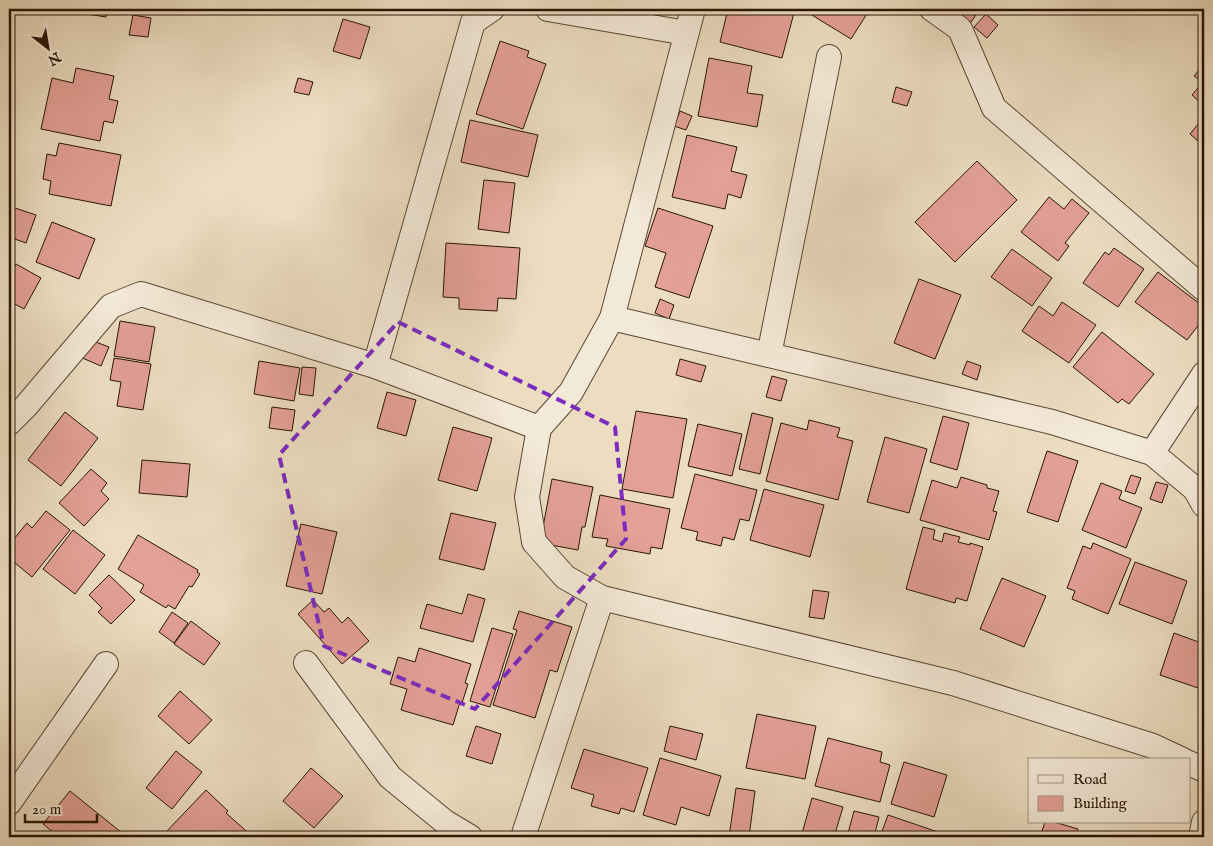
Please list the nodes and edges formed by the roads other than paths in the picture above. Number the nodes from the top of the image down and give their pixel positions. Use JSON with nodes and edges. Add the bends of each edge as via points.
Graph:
{"nodes":[{"id":1,"x":492,"y":9,"type":"edge"},
{"id":2,"x":548,"y":9,"type":"edge"},
{"id":3,"x":693,"y":9,"type":"edge"},
{"id":4,"x":932,"y":9,"type":"edge"},
{"id":5,"x":686,"y":33,"type":"junction"},
{"id":6,"x":829,"y":57,"type":"dead end"},
{"id":7,"x":1204,"y":289,"type":"edge"},
{"id":8,"x":612,"y":318,"type":"junction"},
{"id":9,"x":769,"y":355,"type":"junction"},
{"id":10,"x":375,"y":366,"type":"junction"},
{"id":11,"x":1204,"y":374,"type":"edge"},
{"id":12,"x":9,"y":423,"type":"edge"},
{"id":13,"x":539,"y":428,"type":"junction"},
{"id":14,"x":1152,"y":453,"type":"junction"},
{"id":15,"x":1204,"y":505,"type":"edge"},
{"id":16,"x":602,"y":598,"type":"junction"},
{"id":17,"x":306,"y":663,"type":"dead end"},
{"id":18,"x":106,"y":664,"type":"dead end"},
{"id":19,"x":1178,"y":758,"type":"edge"},
{"id":20,"x":1190,"y":763,"type":"edge"},
{"id":21,"x":1204,"y":770,"type":"edge"},
{"id":22,"x":9,"y":803,"type":"edge"},
{"id":23,"x":1204,"y":822,"type":"edge"},
{"id":24,"x":470,"y":837,"type":"edge"},
{"id":25,"x":523,"y":837,"type":"edge"},
{"id":26,"x":1202,"y":837,"type":"edge"}],
"edges":[{"from":1,"to":10,"type":"street","via":[[473,22]]},
{"from":2,"to":5,"type":"street"},
{"from":3,"to":5,"type":"street"},
{"from":4,"to":7,"type":"street","via":[[960,29],[994,108]]},
{"from":5,"to":8,"type":"street"},
{"from":6,"to":9,"type":"street"},
{"from":8,"to":9,"type":"street"},
{"from":8,"to":13,"type":"street","via":[[572,392]]},
{"from":9,"to":14,"type":"street","via":[[1052,422]]},
{"from":10,"to":12,"type":"street","via":[[141,294],[111,306]]},
{"from":10,"to":13,"type":"street"},
{"from":11,"to":14,"type":"street"},
{"from":13,"to":16,"type":"street","via":[[527,497],[534,542],[565,577]]},
{"from":14,"to":15,"type":"street","via":[[1195,489]]},
{"from":16,"to":19,"type":"street","via":[[953,683],[1153,746]]},
{"from":16,"to":25,"type":"street"},
{"from":17,"to":24,"type":"street","via":[[390,777],[445,822]]},
{"from":18,"to":22,"type":"street"},
{"from":20,"to":21,"type":"street"},
{"from":23,"to":26,"type":"street"}]}
